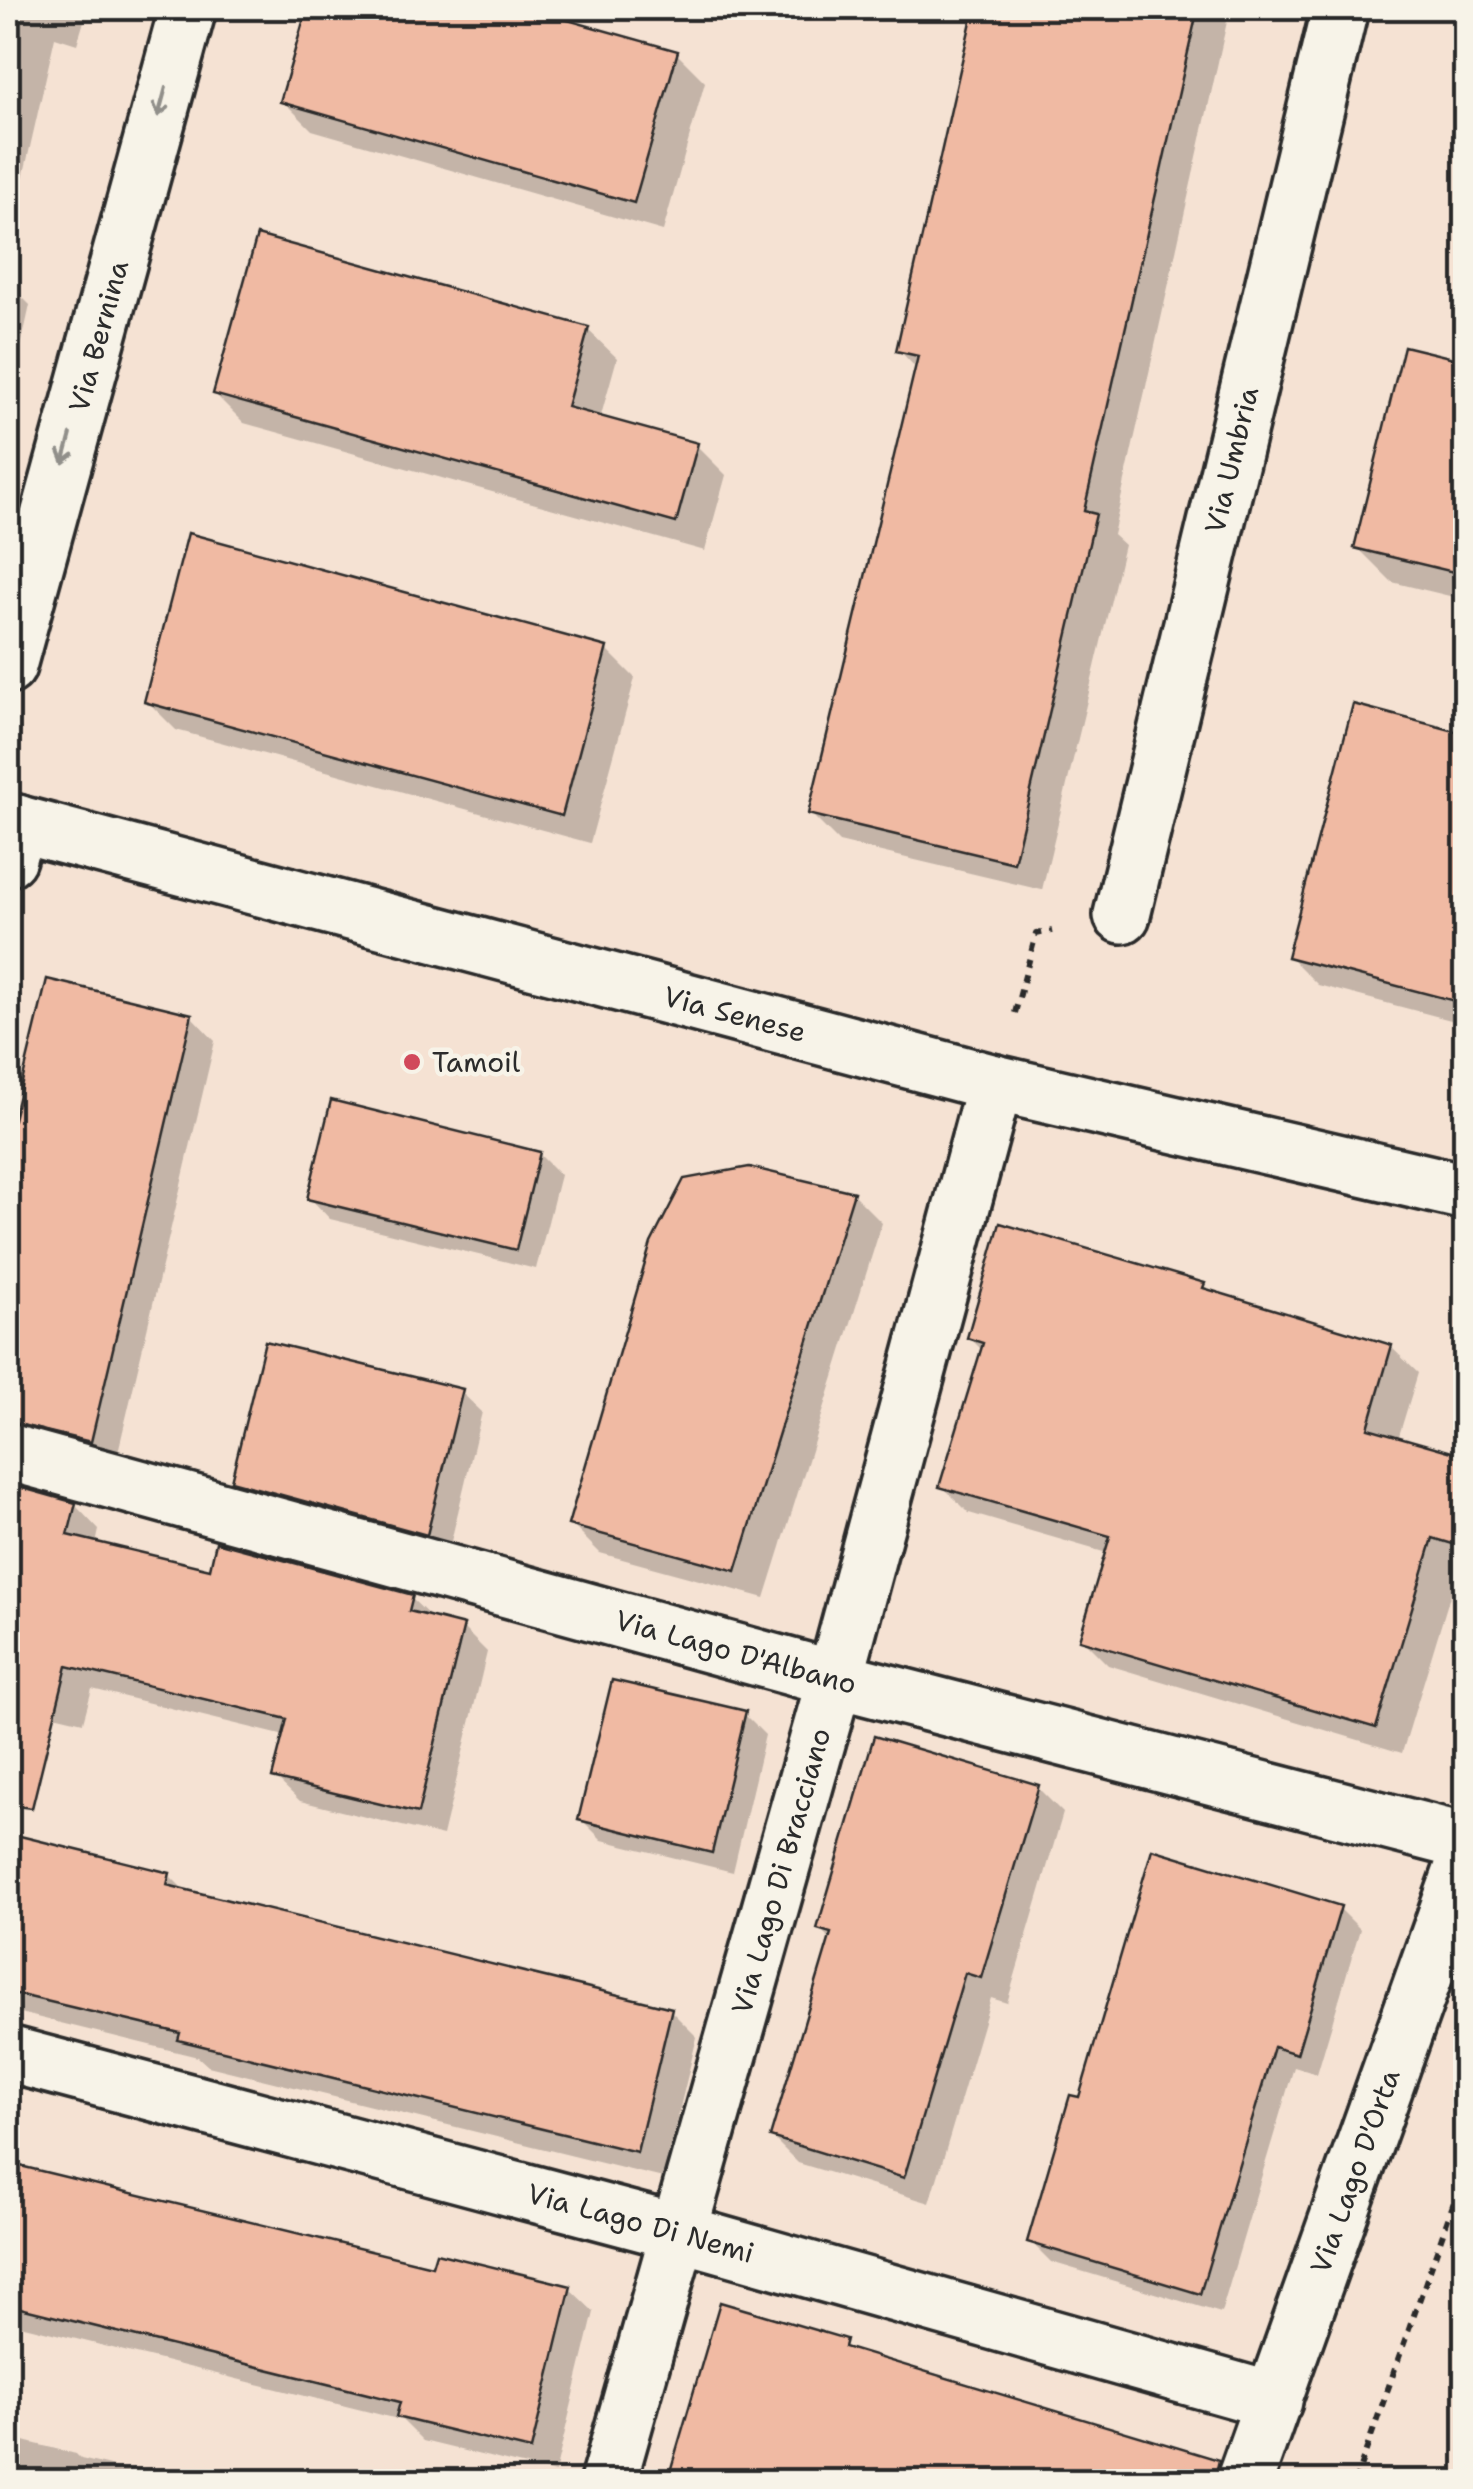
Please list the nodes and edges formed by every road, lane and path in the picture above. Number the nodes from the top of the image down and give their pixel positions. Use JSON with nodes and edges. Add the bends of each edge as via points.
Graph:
{"nodes":[{"id":1,"x":188,"y":8,"type":"edge"},
{"id":2,"x":1340,"y":8,"type":"edge"},
{"id":3,"x":8,"y":666,"type":"edge"},
{"id":4,"x":11,"y":834,"type":"edge"},
{"id":5,"x":1122,"y":915,"type":"joint"},
{"id":6,"x":995,"y":1083,"type":"junction"},
{"id":7,"x":1466,"y":1192,"type":"edge"},
{"id":8,"x":8,"y":1452,"type":"edge"},
{"id":9,"x":835,"y":1678,"type":"junction"},
{"id":10,"x":1466,"y":1842,"type":"edge"},
{"id":11,"x":1466,"y":1859,"type":"edge"},
{"id":12,"x":8,"y":2054,"type":"edge"},
{"id":13,"x":1466,"y":2168,"type":"edge"},
{"id":14,"x":677,"y":2232,"type":"junction"},
{"id":15,"x":1274,"y":2400,"type":"junction"},
{"id":16,"x":608,"y":2482,"type":"edge"},
{"id":17,"x":1244,"y":2482,"type":"edge"},
{"id":18,"x":1354,"y":2482,"type":"edge"}],
"edges":[{"from":1,"to":3,"type":"street","name":"Via Bernina","one_way":true},
{"from":2,"to":5,"type":"street","name":"Via Umbria"},
{"from":4,"to":6,"type":"street","name":"Via Senese"},
{"from":5,"to":6,"type":"path","via":[[1036,934]]},
{"from":6,"to":7,"type":"street","name":"Via Senese"},
{"from":6,"to":9,"type":"street","name":"Via Lago Di Bracciano"},
{"from":8,"to":9,"type":"street","name":"Via Lago D'Albano"},
{"from":9,"to":10,"type":"street","name":"Via Lago D'Albano"},
{"from":9,"to":14,"type":"street","name":"Via Lago Di Bracciano"},
{"from":11,"to":15,"type":"street","name":"Via Lago D'Orta"},
{"from":12,"to":14,"type":"street","name":"Via Lago Di Nemi"},
{"from":13,"to":18,"type":"path"},
{"from":14,"to":15,"type":"street","name":"Via Lago Di Nemi"},
{"from":14,"to":16,"type":"street","name":"Via Lago Di Bracciano"},
{"from":15,"to":17,"type":"street","name":"Via Lago D'Orta"}]}
